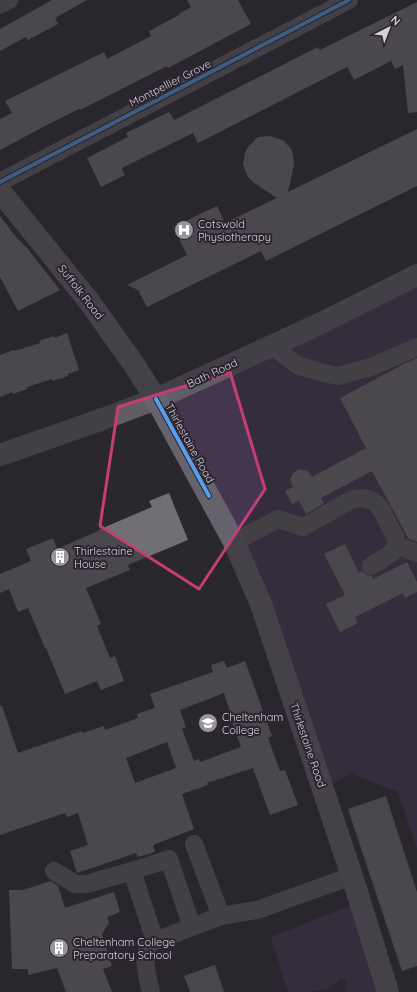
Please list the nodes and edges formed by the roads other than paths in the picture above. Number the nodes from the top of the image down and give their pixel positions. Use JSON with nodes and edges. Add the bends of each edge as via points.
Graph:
{"nodes":[{"id":1,"x":9,"y":0,"type":"edge"},
{"id":2,"x":349,"y":0,"type":"edge"},
{"id":3,"x":0,"y":5,"type":"edge"},
{"id":4,"x":0,"y":182,"type":"edge"},
{"id":5,"x":0,"y":191,"type":"edge"},
{"id":6,"x":417,"y":275,"type":"edge"},
{"id":7,"x":273,"y":344,"type":"junction"},
{"id":8,"x":417,"y":347,"type":"edge"},
{"id":9,"x":156,"y":399,"type":"junction"},
{"id":10,"x":0,"y":455,"type":"edge"},
{"id":11,"x":234,"y":542,"type":"junction"},
{"id":12,"x":396,"y":545,"type":"junction"},
{"id":13,"x":417,"y":553,"type":"edge"},
{"id":14,"x":371,"y":566,"type":"dead end"},
{"id":15,"x":194,"y":844,"type":"dead end"},
{"id":16,"x":54,"y":871,"type":"dead end"},
{"id":17,"x":132,"y":871,"type":"junction"},
{"id":18,"x":352,"y":876,"type":"junction"},
{"id":19,"x":221,"y":916,"type":"junction"},
{"id":20,"x":192,"y":927,"type":"junction"},
{"id":21,"x":155,"y":941,"type":"junction"},
{"id":22,"x":151,"y":992,"type":"edge"},
{"id":23,"x":388,"y":992,"type":"edge"}],
"edges":[{"from":1,"to":3,"type":"street"},
{"from":2,"to":4,"type":"street","name":"Montpellier Grove"},
{"from":5,"to":9,"type":"highway","name":"Suffolk Road","via":[[88,300]]},
{"from":6,"to":7,"type":"main road","name":"Bath Road"},
{"from":7,"to":8,"type":"street","via":[[299,366],[338,376],[371,367]]},
{"from":7,"to":9,"type":"main road","name":"Bath Road"},
{"from":9,"to":10,"type":"main road","name":"Bath Road"},
{"from":9,"to":11,"type":"highway","name":"Thirlestaine Road"},
{"from":11,"to":12,"type":"street","via":[[278,519],[302,527],[353,499],[365,498],[375,502],[381,509],[395,537]]},
{"from":11,"to":18,"type":"highway","name":"Thirlestaine Road","via":[[261,604]]},
{"from":12,"to":13,"type":"street"},
{"from":12,"to":14,"type":"street","via":[[393,552]]},
{"from":15,"to":19,"type":"street"},
{"from":16,"to":17,"type":"street","via":[[75,884],[87,884]]},
{"from":17,"to":20,"type":"street","via":[[169,859]]},
{"from":17,"to":21,"type":"street"},
{"from":18,"to":19,"type":"street","via":[[257,910]]},
{"from":18,"to":23,"type":"highway","name":"Thirlestaine Road"},
{"from":19,"to":20,"type":"street"},
{"from":20,"to":21,"type":"street"},
{"from":21,"to":22,"type":"street","via":[[150,944],[147,951],[146,963]]}]}
